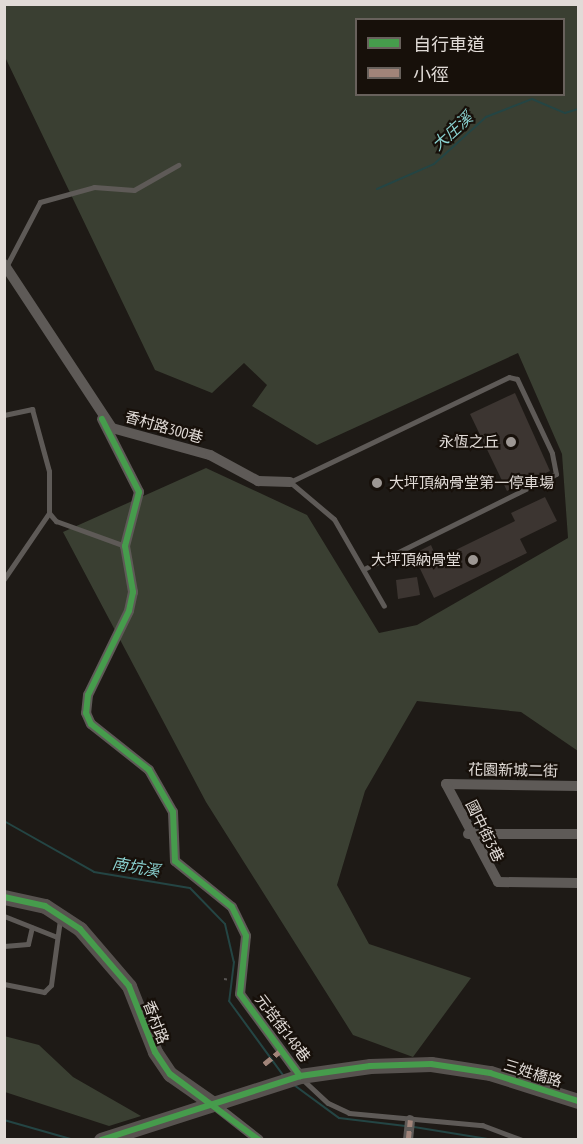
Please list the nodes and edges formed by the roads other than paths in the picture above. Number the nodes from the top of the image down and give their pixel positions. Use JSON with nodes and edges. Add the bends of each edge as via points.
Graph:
{"nodes":[{"id":1,"x":178,"y":165,"type":"dead end"},
{"id":2,"x":6,"y":264,"type":"edge"},
{"id":3,"x":4,"y":415,"type":"edge"},
{"id":4,"x":102,"y":418,"type":"junction"},
{"id":5,"x":135,"y":436,"type":"junction"},
{"id":6,"x":116,"y":450,"type":"junction"},
{"id":7,"x":290,"y":482,"type":"junction"},
{"id":8,"x":49,"y":513,"type":"junction"},
{"id":9,"x":125,"y":546,"type":"junction"},
{"id":10,"x":366,"y":568,"type":"junction"},
{"id":11,"x":4,"y":579,"type":"edge"},
{"id":12,"x":384,"y":606,"type":"dead end"},
{"id":13,"x":446,"y":784,"type":"joint"},
{"id":14,"x":579,"y":786,"type":"edge"},
{"id":15,"x":468,"y":834,"type":"junction"},
{"id":16,"x":579,"y":834,"type":"edge"},
{"id":17,"x":575,"y":884,"type":"edge"},
{"id":18,"x":4,"y":897,"type":"edge"},
{"id":19,"x":60,"y":914,"type":"junction"},
{"id":20,"x":4,"y":916,"type":"edge"},
{"id":21,"x":32,"y":927,"type":"junction"},
{"id":22,"x":57,"y":937,"type":"junction"},
{"id":23,"x":4,"y":946,"type":"edge"},
{"id":24,"x":4,"y":984,"type":"edge"},
{"id":25,"x":300,"y":1076,"type":"junction"},
{"id":26,"x":579,"y":1101,"type":"edge"},
{"id":27,"x":213,"y":1104,"type":"junction"},
{"id":28,"x":410,"y":1120,"type":"junction"},
{"id":29,"x":245,"y":1134,"type":"edge"},
{"id":30,"x":101,"y":1140,"type":"edge"},
{"id":31,"x":259,"y":1140,"type":"edge"},
{"id":32,"x":408,"y":1140,"type":"edge"},
{"id":33,"x":522,"y":1140,"type":"edge"}],
"edges":[{"from":1,"to":2,"type":"lane","via":[[134,190],[94,187],[40,202]]},
{"from":2,"to":4,"type":"street","name":"香村路300巷","via":[[53,332]]},
{"from":3,"to":8,"type":"lane","via":[[32,408],[49,471]]},
{"from":4,"to":5,"type":"street","name":"香村路300巷"},
{"from":4,"to":6,"type":"street","name":"元培街148巷"},
{"from":5,"to":6,"type":"street"},
{"from":5,"to":7,"type":"street","name":"香村路300巷","via":[[210,455],[258,481]]},
{"from":6,"to":9,"type":"street","name":"元培街148巷","via":[[139,492]]},
{"from":7,"to":10,"type":"lane","via":[[334,519]]},
{"from":7,"to":10,"type":"lane","via":[[509,377],[516,379],[556,474]]},
{"from":8,"to":9,"type":"lane","via":[[56,521]]},
{"from":8,"to":11,"type":"lane"},
{"from":9,"to":25,"type":"street","name":"元培街148巷","via":[[133,592],[129,611],[88,696],[86,713],[91,724],[149,770],[173,812],[175,861],[232,907],[246,936],[240,994]]},
{"from":10,"to":12,"type":"lane"},
{"from":13,"to":14,"type":"street","name":"花園新城二街"},
{"from":13,"to":15,"type":"street","name":"國中街3巷"},
{"from":15,"to":16,"type":"street"},
{"from":15,"to":17,"type":"street","name":"國中街3巷","via":[[498,882]]},
{"from":18,"to":19,"type":"street","name":"香村路"},
{"from":19,"to":22,"type":"lane"},
{"from":19,"to":27,"type":"street","name":"香村路","via":[[129,986],[154,1053],[170,1074]]},
{"from":20,"to":21,"type":"lane"},
{"from":21,"to":22,"type":"lane"},
{"from":21,"to":23,"type":"lane","via":[[28,944]]},
{"from":22,"to":24,"type":"lane","via":[[51,985],[44,992]]},
{"from":25,"to":26,"type":"street","name":"三姓橋路","via":[[431,1064],[490,1073]]},
{"from":25,"to":27,"type":"street","name":"三姓橋路"},
{"from":25,"to":28,"type":"lane","name":"元培街148巷","via":[[328,1103],[349,1113]]},
{"from":27,"to":29,"type":"street","name":"香村路"},
{"from":27,"to":30,"type":"street"},
{"from":28,"to":32,"type":"street"},
{"from":28,"to":33,"type":"lane","name":"元培街148巷","via":[[482,1125]]},
{"from":29,"to":31,"type":"street","name":"香村路"}]}
